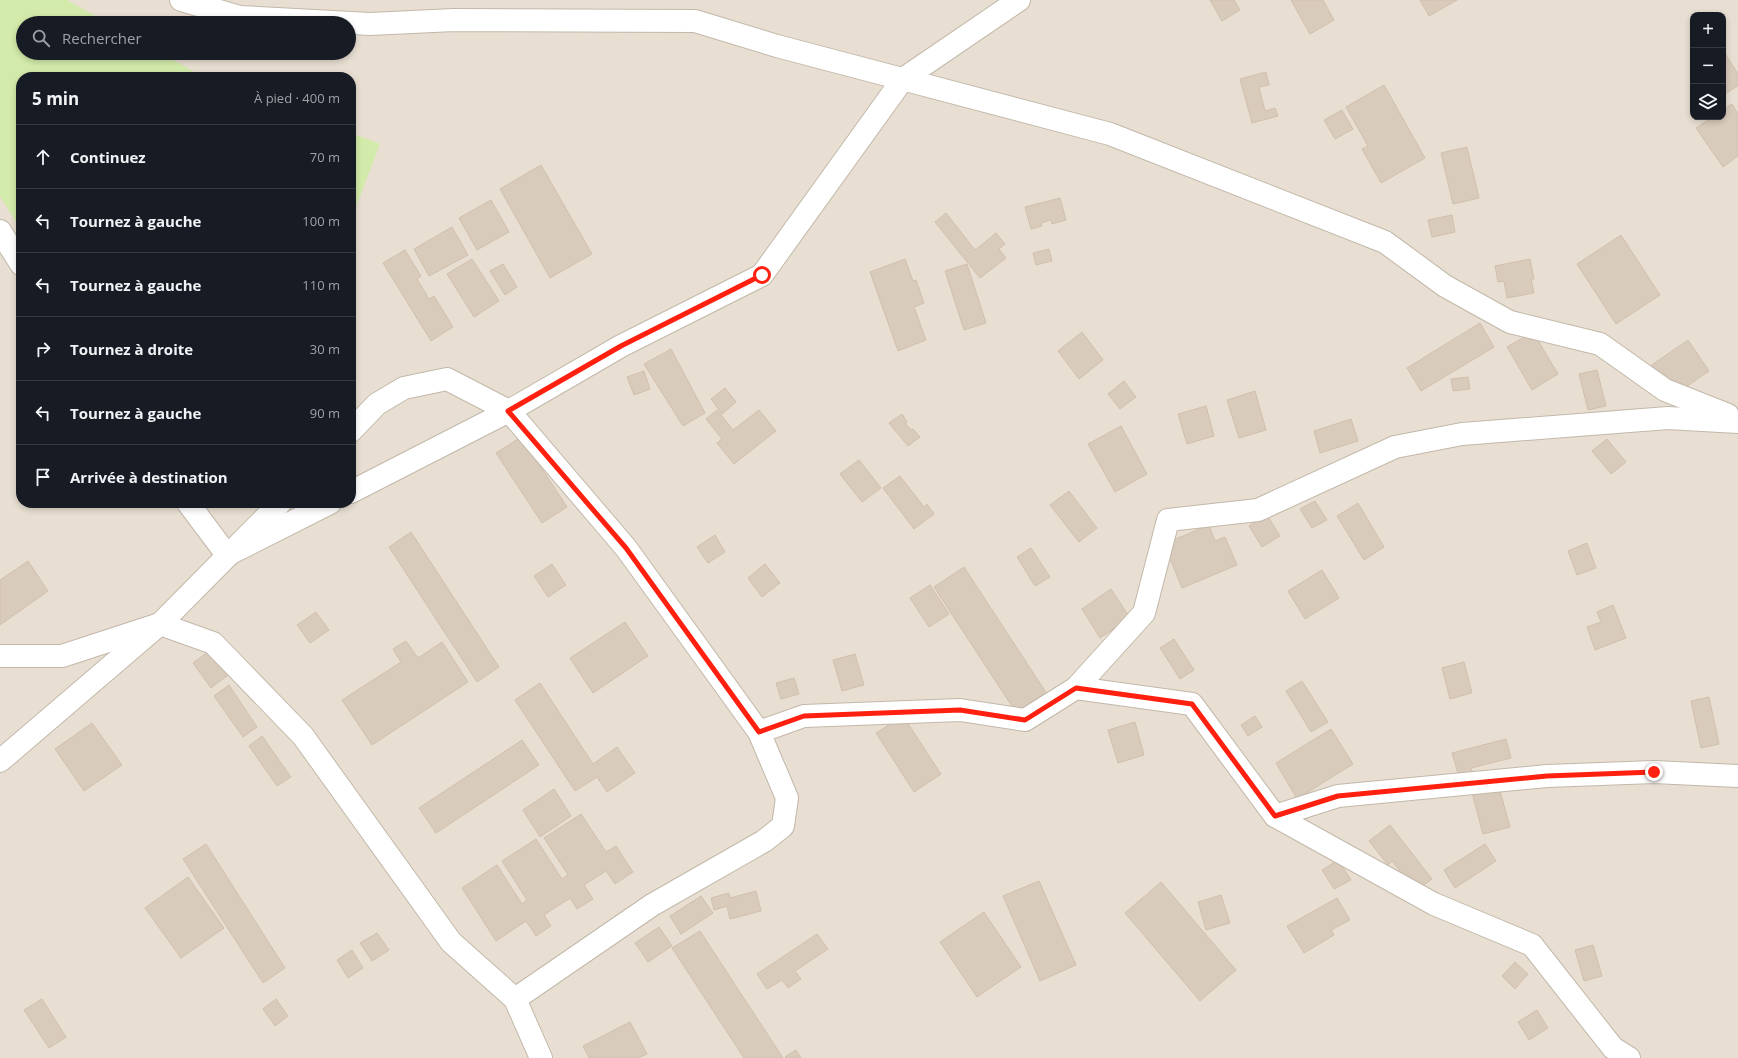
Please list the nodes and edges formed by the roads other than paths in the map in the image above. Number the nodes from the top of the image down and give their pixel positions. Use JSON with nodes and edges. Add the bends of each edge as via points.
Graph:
{"nodes":[{"id":1,"x":181,"y":0,"type":"edge"},
{"id":2,"x":1019,"y":0,"type":"edge"},
{"id":3,"x":237,"y":16,"type":"edge"},
{"id":4,"x":356,"y":23,"type":"edge"},
{"id":5,"x":903,"y":79,"type":"junction"},
{"id":6,"x":0,"y":231,"type":"edge"},
{"id":7,"x":16,"y":256,"type":"edge"},
{"id":8,"x":508,"y":411,"type":"junction"},
{"id":9,"x":1738,"y":421,"type":"edge"},
{"id":10,"x":356,"y":426,"type":"edge"},
{"id":11,"x":356,"y":489,"type":"edge"},
{"id":12,"x":192,"y":508,"type":"edge"},
{"id":13,"x":275,"y":508,"type":"edge"},
{"id":14,"x":320,"y":508,"type":"edge"},
{"id":15,"x":227,"y":556,"type":"junction"},
{"id":16,"x":160,"y":624,"type":"junction"},
{"id":17,"x":0,"y":656,"type":"edge"},
{"id":18,"x":1076,"y":688,"type":"junction"},
{"id":19,"x":759,"y":732,"type":"junction"},
{"id":20,"x":0,"y":761,"type":"edge"},
{"id":21,"x":1738,"y":776,"type":"edge"},
{"id":22,"x":1275,"y":816,"type":"junction"},
{"id":23,"x":516,"y":999,"type":"junction"},
{"id":24,"x":1619,"y":1055,"type":"edge"},
{"id":25,"x":541,"y":1058,"type":"edge"}],
"edges":[{"from":1,"to":3,"type":"street"},
{"from":2,"to":5,"type":"street"},
{"from":4,"to":5,"type":"street","via":[[454,20],[695,21],[777,46]]},
{"from":5,"to":8,"type":"street","via":[[762,275],[621,346]]},
{"from":5,"to":9,"type":"street","via":[[1110,134],[1385,242],[1445,286],[1510,322],[1600,344],[1665,390]]},
{"from":6,"to":7,"type":"street"},
{"from":8,"to":10,"type":"street","via":[[447,379],[404,388],[377,404]]},
{"from":8,"to":11,"type":"street"},
{"from":8,"to":19,"type":"street","via":[[626,548]]},
{"from":9,"to":18,"type":"street","via":[[1668,418],[1462,434],[1395,447],[1258,510],[1168,520],[1144,613]]},
{"from":12,"to":15,"type":"street"},
{"from":13,"to":15,"type":"street"},
{"from":14,"to":15,"type":"street"},
{"from":15,"to":16,"type":"street"},
{"from":16,"to":17,"type":"street","via":[[62,656]]},
{"from":16,"to":20,"type":"street"},
{"from":16,"to":23,"type":"street","via":[[213,643],[303,736],[451,942]]},
{"from":18,"to":19,"type":"street","via":[[1025,720],[960,710],[804,716]]},
{"from":18,"to":22,"type":"street","via":[[1192,704]]},
{"from":19,"to":23,"type":"street","via":[[787,798],[783,826],[764,841],[652,905]]},
{"from":21,"to":22,"type":"street","via":[[1654,772],[1547,776],[1338,796]]},
{"from":22,"to":24,"type":"street","via":[[1434,904],[1532,945]]},
{"from":23,"to":25,"type":"street"}]}
